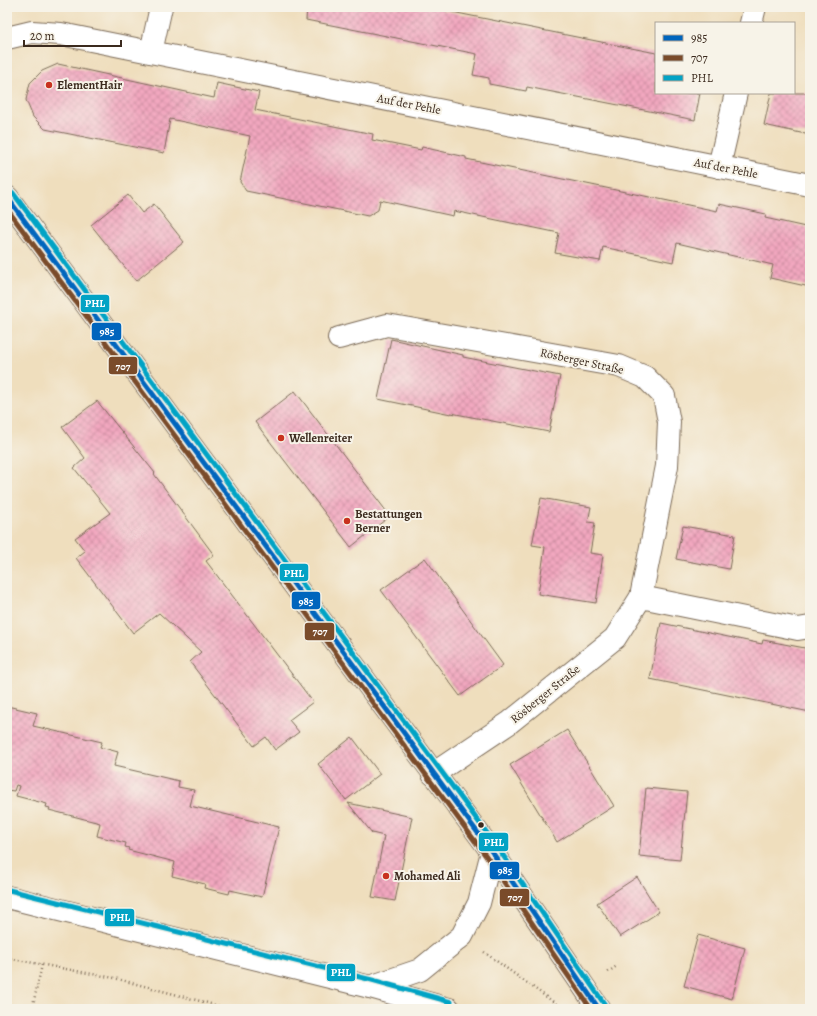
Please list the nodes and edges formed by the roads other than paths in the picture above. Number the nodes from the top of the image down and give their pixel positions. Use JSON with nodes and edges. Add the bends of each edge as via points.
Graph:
{"nodes":[{"id":1,"x":161,"y":7,"type":"edge"},
{"id":2,"x":755,"y":7,"type":"edge"},
{"id":3,"x":751,"y":22,"type":"edge"},
{"id":4,"x":7,"y":38,"type":"edge"},
{"id":5,"x":151,"y":52,"type":"junction"},
{"id":6,"x":736,"y":94,"type":"edge"},
{"id":7,"x":719,"y":167,"type":"junction"},
{"id":8,"x":810,"y":185,"type":"edge"},
{"id":9,"x":7,"y":197,"type":"edge"},
{"id":10,"x":339,"y":338,"type":"dead end"},
{"id":11,"x":641,"y":597,"type":"junction"},
{"id":12,"x":810,"y":628,"type":"edge"},
{"id":13,"x":433,"y":774,"type":"junction"},
{"id":14,"x":492,"y":852,"type":"junction"},
{"id":15,"x":7,"y":897,"type":"edge"},
{"id":16,"x":370,"y":987,"type":"junction"},
{"id":17,"x":449,"y":1009,"type":"edge"},
{"id":18,"x":599,"y":1009,"type":"edge"}],
"edges":[{"from":1,"to":5,"type":"street"},
{"from":2,"to":3,"type":"street"},
{"from":4,"to":5,"type":"street","name":"Auf der Pehle","via":[[32,32],[61,34]]},
{"from":5,"to":7,"type":"street","name":"Auf der Pehle"},
{"from":6,"to":7,"type":"street"},
{"from":7,"to":8,"type":"street","name":"Auf der Pehle"},
{"from":9,"to":13,"type":"street"},
{"from":10,"to":11,"type":"street","name":"Rösberger Straße","via":[[387,325],[619,366],[645,377],[664,396],[669,422],[667,466]]},
{"from":11,"to":12,"type":"street","via":[[798,629]]},
{"from":11,"to":13,"type":"street","name":"Rösberger Straße","via":[[615,638],[510,723]]},
{"from":13,"to":14,"type":"street"},
{"from":14,"to":16,"type":"street","via":[[479,903],[462,936],[420,970]]},
{"from":14,"to":18,"type":"street"},
{"from":15,"to":16,"type":"street"},
{"from":16,"to":17,"type":"street"}]}
